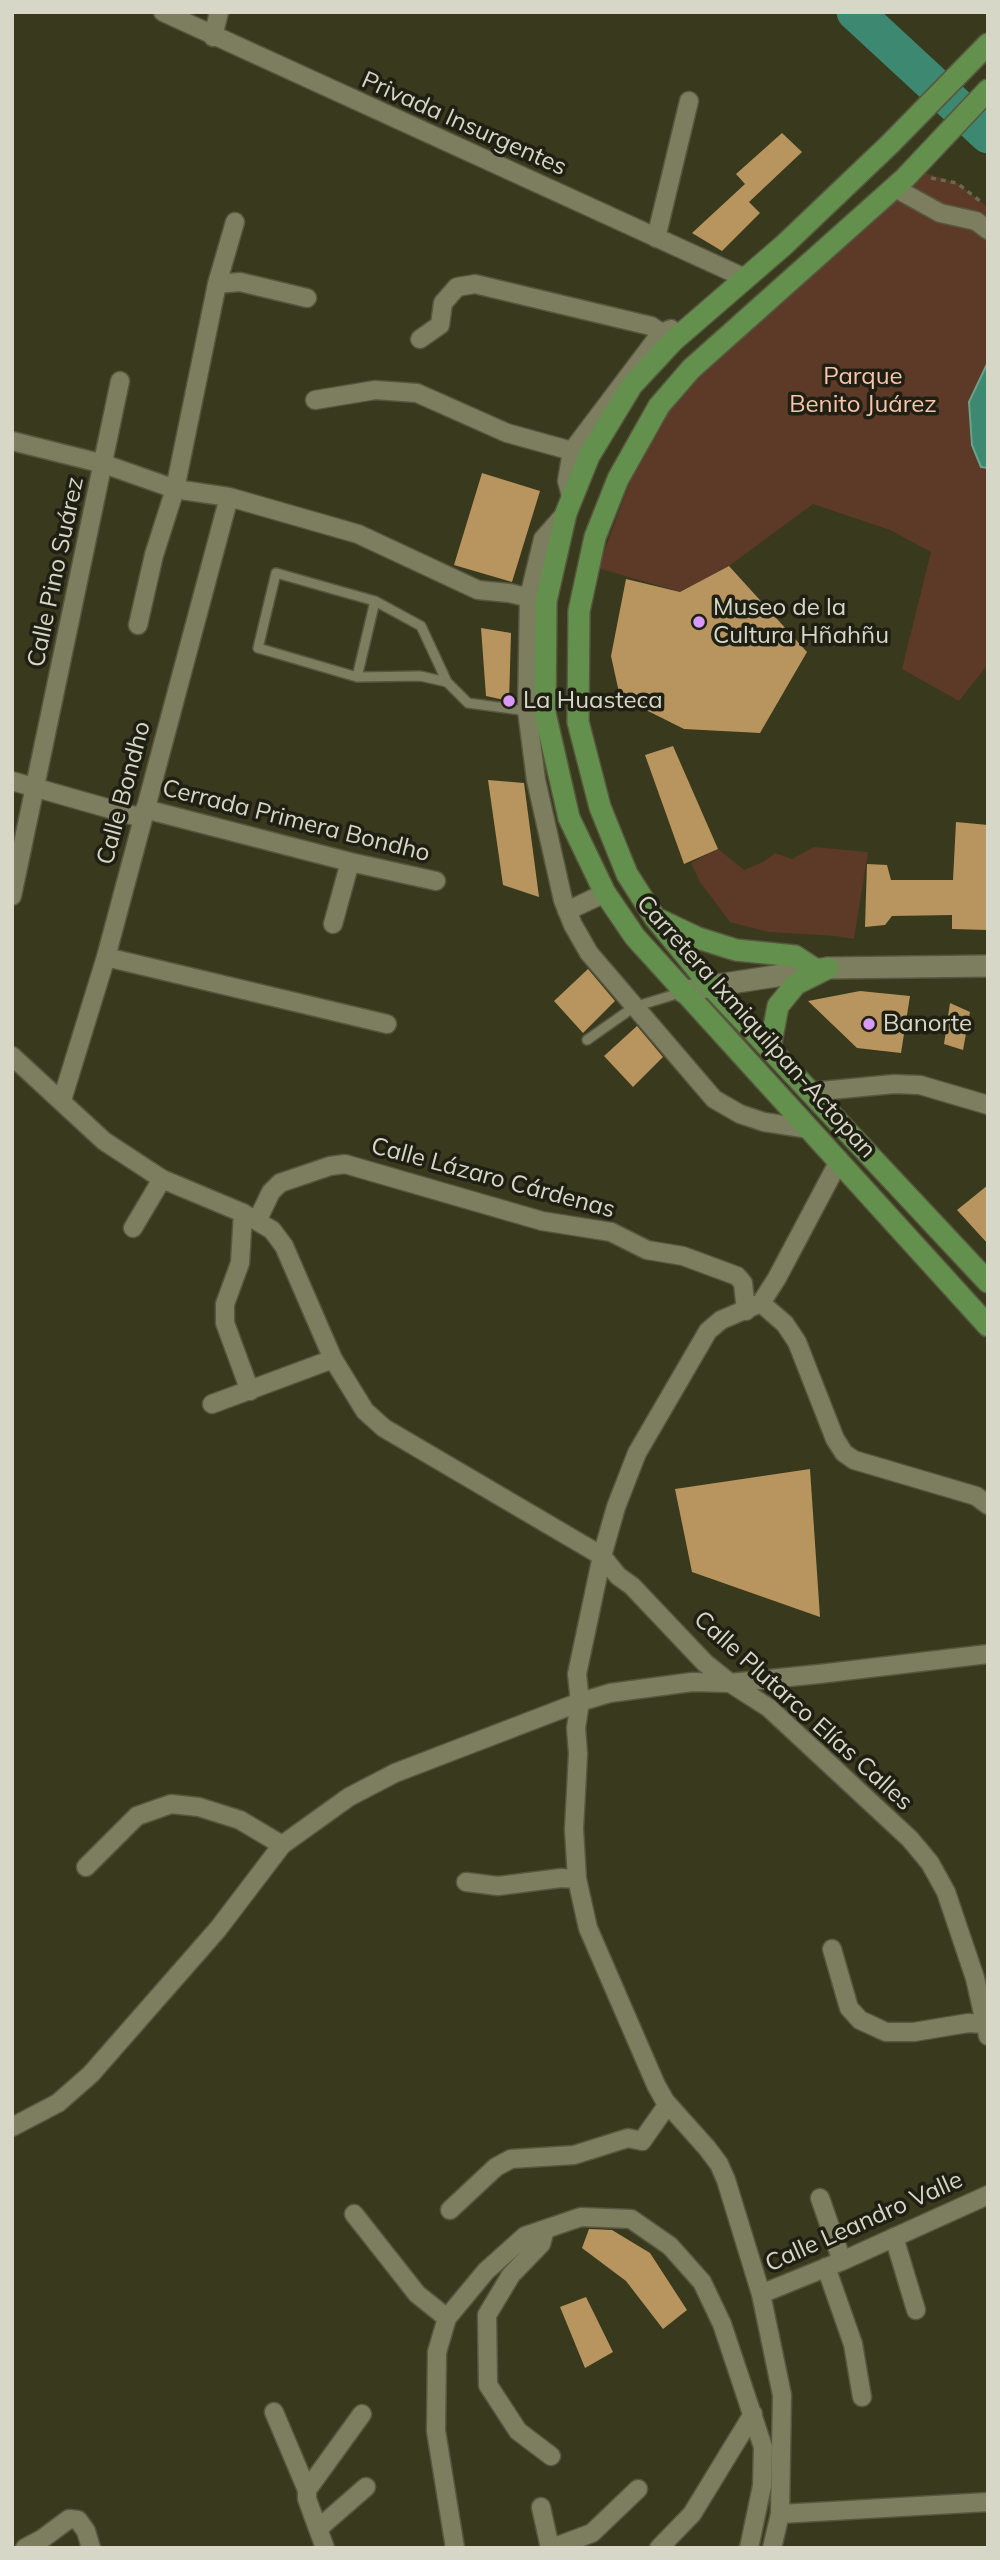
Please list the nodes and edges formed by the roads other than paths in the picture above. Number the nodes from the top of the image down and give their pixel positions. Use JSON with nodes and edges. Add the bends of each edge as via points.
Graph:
{"nodes":[{"id":1,"x":163,"y":12,"type":"edge"},
{"id":2,"x":219,"y":12,"type":"edge"},
{"id":3,"x":213,"y":37,"type":"junction"},
{"id":4,"x":988,"y":44,"type":"edge"},
{"id":5,"x":988,"y":90,"type":"edge"},
{"id":6,"x":689,"y":101,"type":"dead end"},
{"id":7,"x":903,"y":180,"type":"junction"},
{"id":8,"x":235,"y":222,"type":"dead end"},
{"id":9,"x":988,"y":230,"type":"edge"},
{"id":10,"x":656,"y":238,"type":"junction"},
{"id":11,"x":746,"y":278,"type":"junction"},
{"id":12,"x":217,"y":284,"type":"junction"},
{"id":13,"x":307,"y":298,"type":"dead end"},
{"id":14,"x":667,"y":337,"type":"junction"},
{"id":15,"x":420,"y":339,"type":"dead end"},
{"id":16,"x":120,"y":381,"type":"dead end"},
{"id":17,"x":315,"y":400,"type":"dead end"},
{"id":18,"x":12,"y":441,"type":"edge"},
{"id":19,"x":572,"y":451,"type":"junction"},
{"id":20,"x":104,"y":464,"type":"junction"},
{"id":21,"x":175,"y":489,"type":"junction"},
{"id":22,"x":229,"y":497,"type":"junction"},
{"id":23,"x":569,"y":506,"type":"junction"},
{"id":24,"x":537,"y":599,"type":"junction"},
{"id":25,"x":375,"y":601,"type":"junction"},
{"id":26,"x":138,"y":625,"type":"dead end"},
{"id":27,"x":357,"y":677,"type":"junction"},
{"id":28,"x":447,"y":682,"type":"junction"},
{"id":29,"x":536,"y":712,"type":"junction"},
{"id":30,"x":12,"y":780,"type":"edge"},
{"id":31,"x":36,"y":788,"type":"junction"},
{"id":32,"x":565,"y":804,"type":"junction"},
{"id":33,"x":543,"y":811,"type":"junction"},
{"id":34,"x":143,"y":814,"type":"junction"},
{"id":35,"x":350,"y":862,"type":"junction"},
{"id":36,"x":436,"y":881,"type":"dead end"},
{"id":37,"x":605,"y":893,"type":"junction"},
{"id":38,"x":12,"y":896,"type":"edge"},
{"id":39,"x":567,"y":911,"type":"junction"},
{"id":40,"x":654,"y":918,"type":"junction"},
{"id":41,"x":333,"y":924,"type":"dead end"},
{"id":42,"x":106,"y":957,"type":"junction"},
{"id":43,"x":988,"y":966,"type":"edge"},
{"id":44,"x":821,"y":969,"type":"junction"},
{"id":45,"x":710,"y":986,"type":"junction"},
{"id":46,"x":683,"y":992,"type":"junction"},
{"id":47,"x":634,"y":1007,"type":"junction"},
{"id":48,"x":387,"y":1024,"type":"dead end"},
{"id":49,"x":587,"y":1040,"type":"dead end"},
{"id":50,"x":770,"y":1048,"type":"junction"},
{"id":51,"x":12,"y":1056,"type":"edge"},
{"id":52,"x":810,"y":1092,"type":"junction"},
{"id":53,"x":62,"y":1100,"type":"junction"},
{"id":54,"x":988,"y":1105,"type":"edge"},
{"id":55,"x":809,"y":1129,"type":"junction"},
{"id":56,"x":839,"y":1161,"type":"junction"},
{"id":57,"x":162,"y":1179,"type":"junction"},
{"id":58,"x":251,"y":1216,"type":"junction"},
{"id":59,"x":133,"y":1228,"type":"dead end"},
{"id":60,"x":988,"y":1282,"type":"edge"},
{"id":61,"x":754,"y":1307,"type":"junction"},
{"id":62,"x":988,"y":1326,"type":"edge"},
{"id":63,"x":333,"y":1359,"type":"junction"},
{"id":64,"x":250,"y":1391,"type":"junction"},
{"id":65,"x":212,"y":1404,"type":"dead end"},
{"id":66,"x":988,"y":1505,"type":"edge"},
{"id":67,"x":602,"y":1556,"type":"junction"},
{"id":68,"x":988,"y":1654,"type":"edge"},
{"id":69,"x":730,"y":1683,"type":"junction"},
{"id":70,"x":580,"y":1702,"type":"junction"},
{"id":71,"x":282,"y":1844,"type":"junction"},
{"id":72,"x":86,"y":1867,"type":"dead end"},
{"id":73,"x":577,"y":1879,"type":"junction"},
{"id":74,"x":466,"y":1882,"type":"dead end"},
{"id":75,"x":832,"y":1949,"type":"dead end"},
{"id":76,"x":987,"y":2030,"type":"edge"},
{"id":77,"x":668,"y":2104,"type":"junction"},
{"id":78,"x":12,"y":2127,"type":"edge"},
{"id":79,"x":987,"y":2197,"type":"edge"},
{"id":80,"x":820,"y":2199,"type":"dead end"},
{"id":81,"x":450,"y":2210,"type":"dead end"},
{"id":82,"x":354,"y":2214,"type":"dead end"},
{"id":83,"x":545,"y":2230,"type":"junction"},
{"id":84,"x":894,"y":2237,"type":"junction"},
{"id":85,"x":834,"y":2264,"type":"junction"},
{"id":86,"x":761,"y":2294,"type":"junction"},
{"id":87,"x":916,"y":2311,"type":"dead end"},
{"id":88,"x":447,"y":2318,"type":"junction"},
{"id":89,"x":863,"y":2397,"type":"dead end"},
{"id":90,"x":274,"y":2412,"type":"dead end"},
{"id":91,"x":362,"y":2414,"type":"dead end"},
{"id":92,"x":753,"y":2414,"type":"junction"},
{"id":93,"x":551,"y":2456,"type":"dead end"},
{"id":94,"x":366,"y":2487,"type":"dead end"},
{"id":95,"x":638,"y":2489,"type":"dead end"},
{"id":96,"x":307,"y":2490,"type":"junction"},
{"id":97,"x":988,"y":2502,"type":"edge"},
{"id":98,"x":541,"y":2507,"type":"dead end"},
{"id":99,"x":780,"y":2514,"type":"junction"},
{"id":100,"x":319,"y":2528,"type":"junction"},
{"id":101,"x":25,"y":2548,"type":"edge"},
{"id":102,"x":91,"y":2548,"type":"edge"},
{"id":103,"x":325,"y":2548,"type":"edge"},
{"id":104,"x":454,"y":2548,"type":"edge"},
{"id":105,"x":551,"y":2548,"type":"edge"},
{"id":106,"x":659,"y":2548,"type":"edge"},
{"id":107,"x":749,"y":2548,"type":"edge"},
{"id":108,"x":772,"y":2548,"type":"edge"}],
"edges":[{"from":1,"to":3,"type":"street","name":"Privada Insurgentes"},
{"from":2,"to":3,"type":"street"},
{"from":3,"to":10,"type":"street","name":"Privada Insurgentes"},
{"from":4,"to":11,"type":"main road","name":"Carretera Ixmiquilpan-Actopan","via":[[890,144]]},
{"from":5,"to":7,"type":"main road"},
{"from":6,"to":10,"type":"street"},
{"from":7,"to":9,"type":"street","via":[[940,213],[976,221]]},
{"from":7,"to":40,"type":"main road","via":[[691,369],[660,406],[618,480],[595,537],[579,611],[578,722],[600,807],[627,874]]},
{"from":8,"to":12,"type":"street"},
{"from":10,"to":11,"type":"street","name":"Privada Insurgentes"},
{"from":11,"to":14,"type":"main road","name":"Carretera Ixmiquilpan-Actopan","via":[[703,315]]},
{"from":12,"to":13,"type":"street","via":[[240,282]]},
{"from":12,"to":21,"type":"street"},
{"from":14,"to":15,"type":"street","via":[[651,326],[475,284],[457,287],[443,303],[439,325]]},
{"from":14,"to":19,"type":"street"},
{"from":14,"to":23,"type":"main road","name":"Carretera Ixmiquilpan-Actopan","via":[[589,456]]},
{"from":16,"to":20,"type":"street","name":"Calle Pino Suárez"},
{"from":17,"to":19,"type":"street","via":[[375,390],[417,393],[507,433]]},
{"from":18,"to":20,"type":"street"},
{"from":19,"to":23,"type":"street","via":[[566,481]]},
{"from":20,"to":21,"type":"street"},
{"from":20,"to":31,"type":"street","name":"Calle Pino Suárez"},
{"from":21,"to":22,"type":"street"},
{"from":21,"to":26,"type":"street"},
{"from":22,"to":24,"type":"street","via":[[358,534],[478,590]]},
{"from":22,"to":34,"type":"street","name":"Calle Bondho"},
{"from":23,"to":24,"type":"main road","name":"Carretera Ixmiquilpan-Actopan"},
{"from":24,"to":29,"type":"main road","name":"Carretera Ixmiquilpan-Actopan"},
{"from":25,"to":27,"type":"lane"},
{"from":25,"to":27,"type":"lane","via":[[276,573],[258,648]]},
{"from":25,"to":28,"type":"lane","via":[[421,626]]},
{"from":27,"to":28,"type":"lane","via":[[420,676]]},
{"from":28,"to":29,"type":"lane","via":[[468,703]]},
{"from":29,"to":32,"type":"main road","name":"Carretera Ixmiquilpan-Actopan"},
{"from":29,"to":33,"type":"street","via":[[536,780]]},
{"from":30,"to":31,"type":"street","name":"Cerrada Primera Bondho"},
{"from":31,"to":34,"type":"street","name":"Cerrada Primera Bondho"},
{"from":31,"to":38,"type":"street","name":"Calle Pino Suárez"},
{"from":32,"to":33,"type":"street"},
{"from":32,"to":37,"type":"main road","name":"Carretera Ixmiquilpan-Actopan"},
{"from":33,"to":39,"type":"street"},
{"from":34,"to":35,"type":"street","name":"Cerrada Primera Bondho"},
{"from":34,"to":42,"type":"street","name":"Calle Bondho"},
{"from":35,"to":36,"type":"street","name":"Cerrada Primera Bondho"},
{"from":35,"to":41,"type":"street"},
{"from":37,"to":39,"type":"street"},
{"from":37,"to":46,"type":"main road","name":"Carretera Ixmiquilpan-Actopan","via":[[635,937]]},
{"from":39,"to":47,"type":"street","via":[[589,953]]},
{"from":40,"to":44,"type":"main road","via":[[736,950],[795,956]]},
{"from":40,"to":45,"type":"main road"},
{"from":42,"to":48,"type":"street"},
{"from":42,"to":53,"type":"street","name":"Calle Bondho"},
{"from":43,"to":44,"type":"main road"},
{"from":44,"to":45,"type":"main road"},
{"from":44,"to":50,"type":"main road","via":[[796,984],[778,1006]]},
{"from":45,"to":46,"type":"main road"},
{"from":45,"to":50,"type":"main road"},
{"from":46,"to":47,"type":"lane"},
{"from":46,"to":55,"type":"main road","name":"Carretera Ixmiquilpan-Actopan"},
{"from":47,"to":49,"type":"lane"},
{"from":47,"to":55,"type":"street","via":[[714,1099],[764,1122]]},
{"from":50,"to":52,"type":"main road"},
{"from":51,"to":53,"type":"street","name":"Calle Plutarco Elías Calles"},
{"from":52,"to":54,"type":"street","via":[[894,1084],[920,1086]]},
{"from":52,"to":60,"type":"main road"},
{"from":53,"to":57,"type":"street","name":"Calle Plutarco Elías Calles","via":[[104,1141]]},
{"from":55,"to":56,"type":"main road","name":"Carretera Ixmiquilpan-Actopan"},
{"from":56,"to":61,"type":"street","via":[[777,1278]]},
{"from":56,"to":62,"type":"main road","name":"Carretera Ixmiquilpan-Actopan"},
{"from":57,"to":58,"type":"street","name":"Calle Plutarco Elías Calles"},
{"from":57,"to":59,"type":"street"},
{"from":58,"to":61,"type":"street","name":"Calle Lázaro Cárdenas","via":[[280,1183],[345,1164],[542,1221],[611,1232],[647,1250],[683,1256],[737,1276]]},
{"from":58,"to":63,"type":"street","name":"Calle Plutarco Elías Calles","via":[[272,1230],[284,1246]]},
{"from":58,"to":64,"type":"street","via":[[225,1304],[225,1323]]},
{"from":61,"to":66,"type":"street","via":[[785,1324],[797,1342],[844,1453],[854,1460],[976,1496]]},
{"from":61,"to":67,"type":"street","via":[[708,1331],[637,1453]]},
{"from":63,"to":64,"type":"street"},
{"from":63,"to":67,"type":"street","name":"Calle Plutarco Elías Calles","via":[[365,1411],[384,1428]]},
{"from":64,"to":65,"type":"street"},
{"from":67,"to":69,"type":"street","name":"Calle Plutarco Elías Calles"},
{"from":67,"to":70,"type":"street","via":[[577,1674]]},
{"from":68,"to":69,"type":"street"},
{"from":69,"to":70,"type":"street","via":[[646,1687]]},
{"from":69,"to":76,"type":"street","name":"Calle Plutarco Elías Calles","via":[[769,1708],[930,1863],[946,1892]]},
{"from":70,"to":71,"type":"street","via":[[395,1773],[349,1797]]},
{"from":70,"to":73,"type":"street","via":[[574,1829]]},
{"from":71,"to":72,"type":"street","via":[[240,1820],[171,1804],[137,1816]]},
{"from":71,"to":78,"type":"street","via":[[218,1929],[91,2074],[58,2103]]},
{"from":73,"to":74,"type":"street","via":[[498,1886]]},
{"from":73,"to":77,"type":"street","via":[[588,1928]]},
{"from":75,"to":76,"type":"street","via":[[849,2008],[860,2021],[886,2032],[968,2023]]},
{"from":77,"to":81,"type":"street","via":[[642,2141],[628,2138],[575,2155],[511,2159]]},
{"from":77,"to":86,"type":"street","via":[[719,2164]]},
{"from":79,"to":84,"type":"street","name":"Calle Leandro Valle"},
{"from":80,"to":85,"type":"street"},
{"from":82,"to":88,"type":"street","via":[[417,2294]]},
{"from":83,"to":88,"type":"street","via":[[515,2244]]},
{"from":83,"to":92,"type":"street","via":[[581,2217],[631,2219],[670,2246],[702,2282],[722,2324]]},
{"from":83,"to":93,"type":"street","via":[[541,2244],[511,2275],[487,2315],[488,2385],[518,2431]]},
{"from":84,"to":85,"type":"street","name":"Calle Leandro Valle"},
{"from":84,"to":87,"type":"street"},
{"from":85,"to":86,"type":"street","name":"Calle Leandro Valle"},
{"from":85,"to":89,"type":"street"},
{"from":86,"to":99,"type":"street","via":[[782,2395]]},
{"from":88,"to":104,"type":"street","via":[[437,2352],[436,2431]]},
{"from":90,"to":96,"type":"street"},
{"from":91,"to":96,"type":"street"},
{"from":92,"to":106,"type":"street","via":[[692,2514]]},
{"from":92,"to":107,"type":"street","via":[[763,2447],[762,2486]]},
{"from":94,"to":100,"type":"street"},
{"from":95,"to":105,"type":"street","via":[[592,2533]]},
{"from":96,"to":100,"type":"street"},
{"from":97,"to":99,"type":"street"},
{"from":98,"to":105,"type":"street"},
{"from":99,"to":108,"type":"street"},
{"from":100,"to":103,"type":"street"},
{"from":101,"to":102,"type":"street","via":[[69,2519],[78,2519]]}]}
